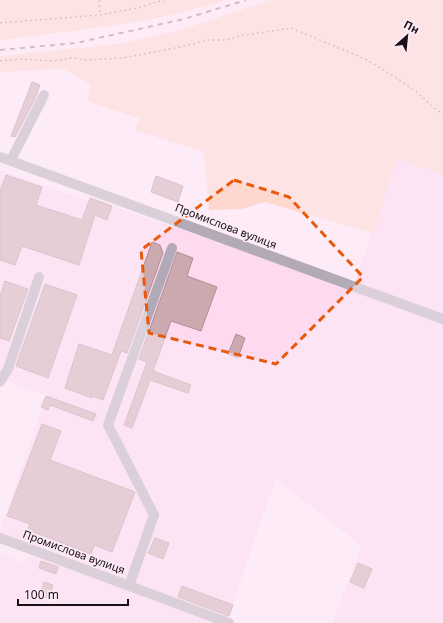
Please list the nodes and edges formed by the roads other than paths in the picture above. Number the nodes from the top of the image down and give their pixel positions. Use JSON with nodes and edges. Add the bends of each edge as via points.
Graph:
{"nodes":[{"id":1,"x":44,"y":95,"type":"dead end"},
{"id":2,"x":0,"y":157,"type":"edge"},
{"id":3,"x":10,"y":160,"type":"junction"},
{"id":4,"x":172,"y":248,"type":"dead end"},
{"id":5,"x":39,"y":277,"type":"dead end"},
{"id":6,"x":443,"y":318,"type":"edge"},
{"id":7,"x":0,"y":382,"type":"edge"},
{"id":8,"x":0,"y":538,"type":"edge"},
{"id":9,"x":129,"y":586,"type":"junction"},
{"id":10,"x":230,"y":623,"type":"edge"}],
"edges":[{"from":1,"to":3,"type":"street"},
{"from":2,"to":3,"type":"street","name":"Промислова вулиця"},
{"from":3,"to":6,"type":"street","name":"Промислова вулиця"},
{"from":4,"to":9,"type":"street","via":[[108,425],[154,515]]},
{"from":5,"to":7,"type":"street","via":[[8,368]]},
{"from":8,"to":9,"type":"street","name":"Промислова вулиця"},
{"from":9,"to":10,"type":"street","name":"Промислова вулиця"}]}
